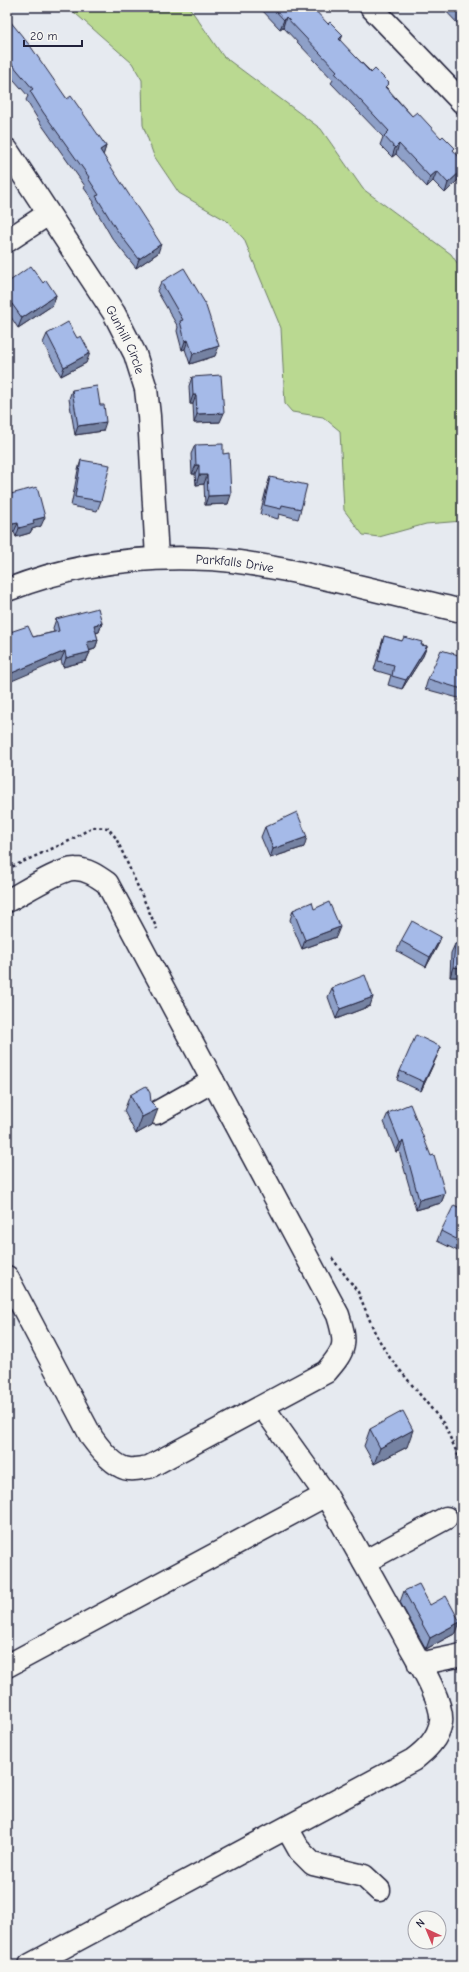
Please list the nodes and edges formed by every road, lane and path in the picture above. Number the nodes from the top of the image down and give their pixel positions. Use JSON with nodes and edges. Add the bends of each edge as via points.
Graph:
{"nodes":[{"id":1,"x":371,"y":7,"type":"edge"},
{"id":2,"x":462,"y":102,"type":"edge"},
{"id":3,"x":7,"y":150,"type":"edge"},
{"id":4,"x":48,"y":214,"type":"junction"},
{"id":5,"x":7,"y":241,"type":"edge"},
{"id":6,"x":157,"y":558,"type":"junction"},
{"id":7,"x":7,"y":590,"type":"edge"},
{"id":8,"x":462,"y":611,"type":"edge"},
{"id":9,"x":7,"y":901,"type":"edge"},
{"id":10,"x":213,"y":1081,"type":"junction"},
{"id":11,"x":156,"y":1113,"type":"edge"},
{"id":12,"x":7,"y":1276,"type":"edge"},
{"id":13,"x":263,"y":1406,"type":"junction"},
{"id":14,"x":326,"y":1495,"type":"junction"},
{"id":15,"x":446,"y":1518,"type":"dead end"},
{"id":16,"x":364,"y":1562,"type":"junction"},
{"id":17,"x":462,"y":1655,"type":"edge"},
{"id":18,"x":419,"y":1664,"type":"junction"},
{"id":19,"x":7,"y":1666,"type":"edge"},
{"id":20,"x":287,"y":1828,"type":"junction"},
{"id":21,"x":379,"y":1890,"type":"dead end"},
{"id":22,"x":30,"y":1965,"type":"edge"}],
"edges":[{"from":1,"to":2,"type":"street"},
{"from":3,"to":4,"type":"street","name":"Gunhill Circle"},
{"from":4,"to":5,"type":"street"},
{"from":4,"to":6,"type":"street","name":"Gunhill Circle","via":[[118,320],[141,369],[149,416]]},
{"from":6,"to":7,"type":"street","name":"Parkfalls Drive","via":[[77,568]]},
{"from":6,"to":8,"type":"street","name":"Parkfalls Drive","via":[[211,559],[272,568]]},
{"from":9,"to":10,"type":"street","via":[[61,872],[74,868],[96,875],[106,883]]},
{"from":10,"to":11,"type":"street"},
{"from":10,"to":13,"type":"street","via":[[338,1315],[343,1331],[344,1344],[340,1356],[326,1372]]},
{"from":12,"to":13,"type":"street","via":[[92,1438],[113,1461],[128,1469],[148,1467]]},
{"from":13,"to":14,"type":"street"},
{"from":14,"to":16,"type":"street"},
{"from":14,"to":19,"type":"street"},
{"from":15,"to":16,"type":"street"},
{"from":16,"to":18,"type":"street"},
{"from":17,"to":18,"type":"street"},
{"from":18,"to":20,"type":"street","via":[[440,1711],[441,1721],[432,1742],[413,1760]]},
{"from":20,"to":21,"type":"street","via":[[300,1851],[313,1864],[364,1876]]},
{"from":20,"to":22,"type":"street"}]}
